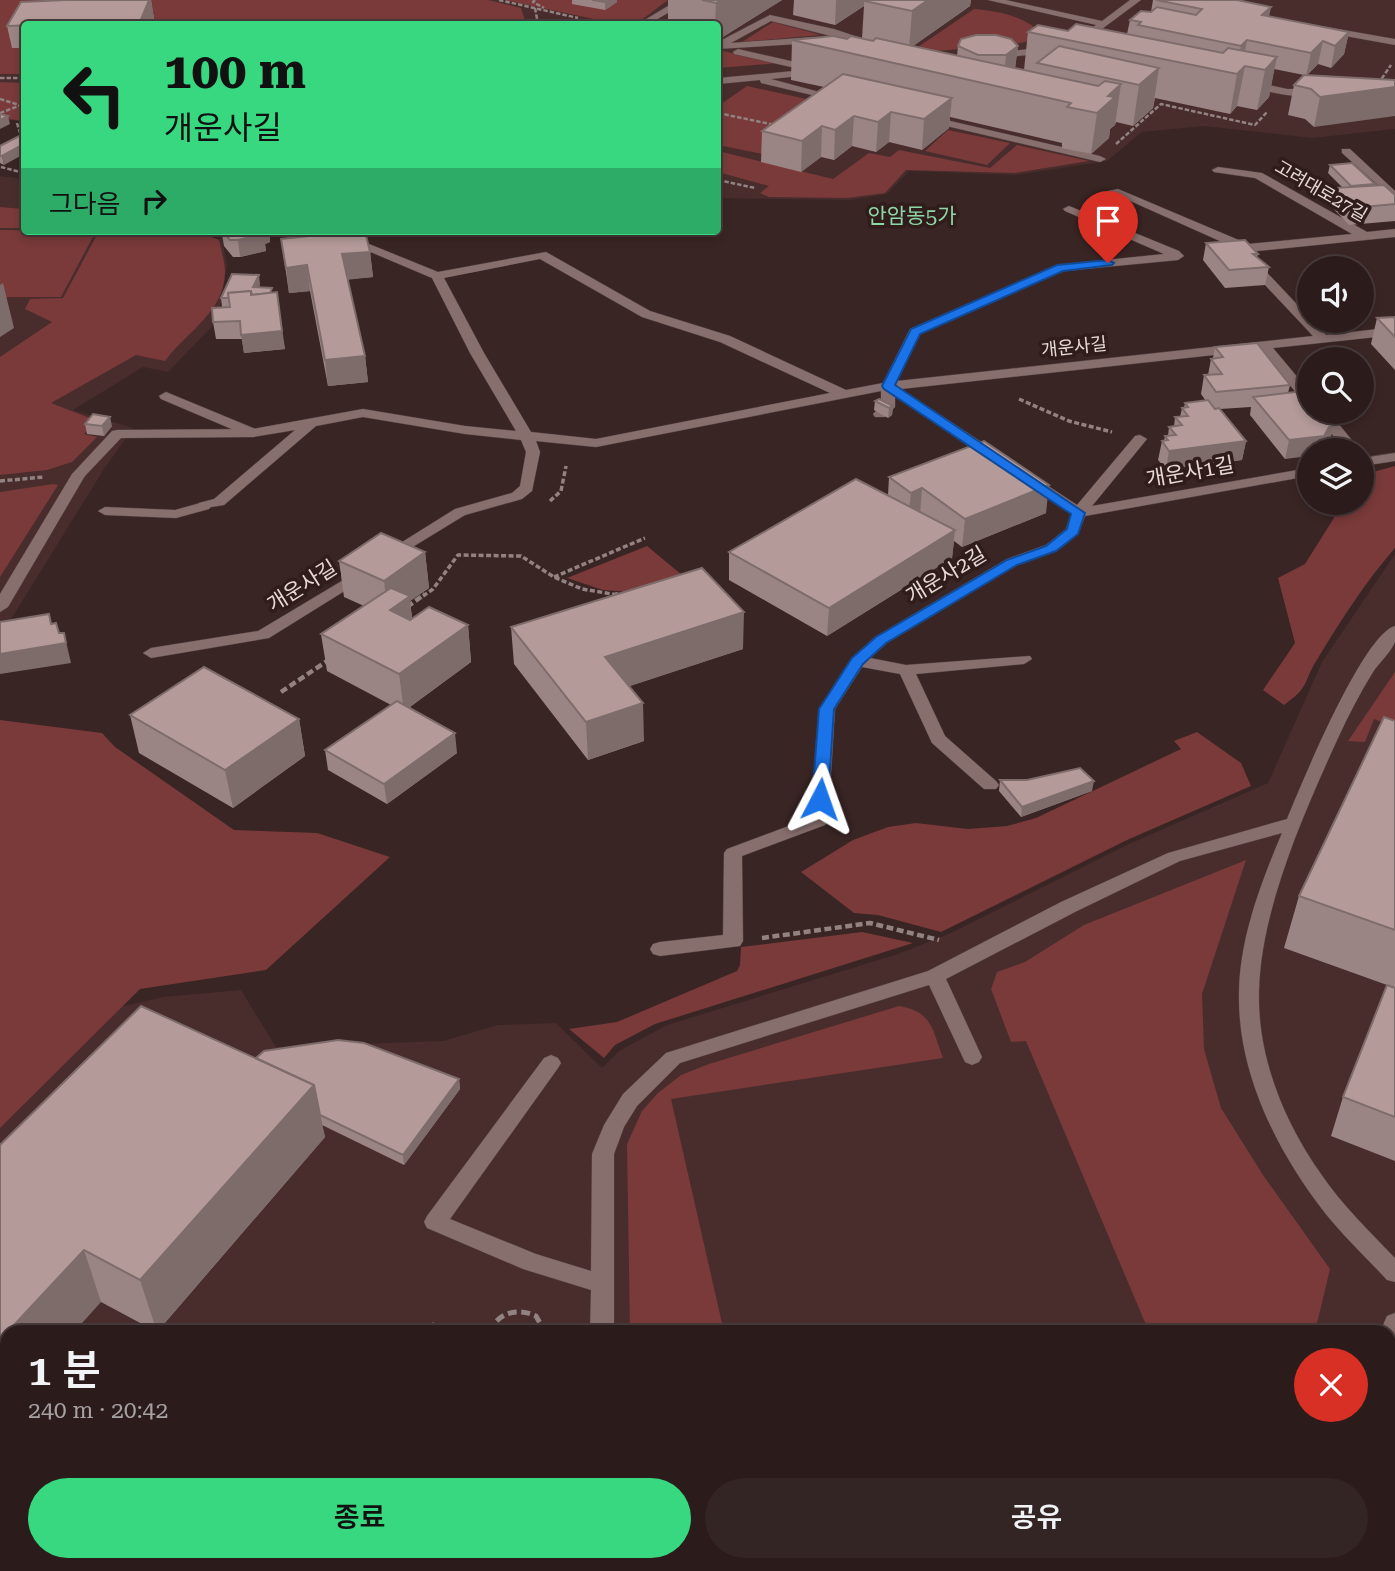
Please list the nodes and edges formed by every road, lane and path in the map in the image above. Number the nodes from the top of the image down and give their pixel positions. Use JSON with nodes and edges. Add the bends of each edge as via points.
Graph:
{"nodes":[{"id":1,"x":499,"y":0,"type":"edge"},
{"id":2,"x":535,"y":0,"type":"edge"},
{"id":3,"x":685,"y":0,"type":"edge"},
{"id":4,"x":993,"y":0,"type":"edge"},
{"id":5,"x":1136,"y":0,"type":"edge"},
{"id":6,"x":535,"y":8,"type":"junction"},
{"id":7,"x":550,"y":11,"type":"junction"},
{"id":8,"x":537,"y":21,"type":"edge"},
{"id":9,"x":591,"y":21,"type":"edge"},
{"id":10,"x":648,"y":21,"type":"edge"},
{"id":11,"x":1104,"y":24,"type":"junction"},
{"id":12,"x":1310,"y":27,"type":"edge"},
{"id":13,"x":849,"y":37,"type":"junction"},
{"id":14,"x":1395,"y":43,"type":"edge"},
{"id":15,"x":721,"y":45,"type":"edge"},
{"id":16,"x":886,"y":46,"type":"edge"},
{"id":17,"x":721,"y":47,"type":"edge"},
{"id":18,"x":721,"y":48,"type":"edge"},
{"id":19,"x":1057,"y":48,"type":"edge"},
{"id":20,"x":1082,"y":49,"type":"edge"},
{"id":21,"x":985,"y":57,"type":"edge"},
{"id":22,"x":1395,"y":59,"type":"edge"},
{"id":23,"x":0,"y":78,"type":"edge"},
{"id":24,"x":21,"y":78,"type":"edge"},
{"id":25,"x":752,"y":78,"type":"junction"},
{"id":26,"x":1233,"y":80,"type":"edge"},
{"id":27,"x":721,"y":81,"type":"edge"},
{"id":28,"x":1373,"y":91,"type":"joint"},
{"id":29,"x":1287,"y":92,"type":"junction"},
{"id":30,"x":0,"y":99,"type":"edge"},
{"id":31,"x":845,"y":100,"type":"edge"},
{"id":32,"x":21,"y":105,"type":"edge"},
{"id":33,"x":21,"y":105,"type":"edge"},
{"id":34,"x":0,"y":113,"type":"edge"},
{"id":35,"x":721,"y":114,"type":"edge"},
{"id":36,"x":912,"y":115,"type":"edge"},
{"id":37,"x":17,"y":123,"type":"dead end"},
{"id":38,"x":779,"y":126,"type":"edge"},
{"id":39,"x":21,"y":133,"type":"edge"},
{"id":40,"x":1346,"y":152,"type":"dead end"},
{"id":41,"x":1100,"y":159,"type":"joint"},
{"id":42,"x":1,"y":167,"type":"edge"},
{"id":43,"x":1218,"y":170,"type":"dead end"},
{"id":44,"x":21,"y":172,"type":"edge"},
{"id":45,"x":721,"y":181,"type":"edge"},
{"id":46,"x":755,"y":188,"type":"dead end"},
{"id":47,"x":1114,"y":191,"type":"dead end"},
{"id":48,"x":1395,"y":197,"type":"edge"},
{"id":49,"x":1069,"y":209,"type":"dead end"},
{"id":50,"x":1395,"y":233,"type":"edge"},
{"id":51,"x":337,"y":235,"type":"edge"},
{"id":52,"x":1365,"y":236,"type":"junction"},
{"id":53,"x":1242,"y":248,"type":"junction"},
{"id":54,"x":1218,"y":251,"type":"edge"},
{"id":55,"x":436,"y":276,"type":"junction"},
{"id":56,"x":1395,"y":331,"type":"edge"},
{"id":57,"x":1323,"y":340,"type":"junction"},
{"id":58,"x":1264,"y":346,"type":"junction"},
{"id":59,"x":1297,"y":385,"type":"edge"},
{"id":60,"x":888,"y":386,"type":"junction"},
{"id":61,"x":843,"y":394,"type":"junction"},
{"id":62,"x":166,"y":396,"type":"dead end"},
{"id":63,"x":880,"y":414,"type":"edge"},
{"id":64,"x":1069,"y":421,"type":"dead end"},
{"id":65,"x":312,"y":422,"type":"junction"},
{"id":66,"x":1331,"y":424,"type":"edge"},
{"id":67,"x":253,"y":433,"type":"junction"},
{"id":68,"x":527,"y":436,"type":"junction"},
{"id":69,"x":1343,"y":438,"type":"edge"},
{"id":70,"x":1140,"y":439,"type":"joint"},
{"id":71,"x":1395,"y":457,"type":"edge"},
{"id":72,"x":1374,"y":460,"type":"edge"},
{"id":73,"x":79,"y":474,"type":"junction"},
{"id":74,"x":1297,"y":474,"type":"edge"},
{"id":75,"x":0,"y":481,"type":"edge"},
{"id":76,"x":108,"y":506,"type":"dead end"},
{"id":77,"x":1079,"y":513,"type":"junction"},
{"id":78,"x":645,"y":538,"type":"dead end"},
{"id":79,"x":554,"y":577,"type":"junction"},
{"id":80,"x":626,"y":596,"type":"edge"},
{"id":81,"x":0,"y":607,"type":"edge"},
{"id":82,"x":401,"y":611,"type":"edge"},
{"id":83,"x":1395,"y":631,"type":"edge"},
{"id":84,"x":151,"y":653,"type":"dead end"},
{"id":85,"x":335,"y":656,"type":"edge"},
{"id":86,"x":1024,"y":659,"type":"dead end"},
{"id":87,"x":858,"y":661,"type":"junction"},
{"id":88,"x":906,"y":670,"type":"junction"},
{"id":89,"x":281,"y":692,"type":"dead end"},
{"id":90,"x":990,"y":785,"type":"dead end"},
{"id":91,"x":1294,"y":823,"type":"junction"},
{"id":92,"x":733,"y":942,"type":"junction"},
{"id":93,"x":660,"y":948,"type":"dead end"},
{"id":94,"x":965,"y":962,"type":"junction"},
{"id":95,"x":935,"y":976,"type":"junction"},
{"id":96,"x":972,"y":1057,"type":"dead end"},
{"id":97,"x":551,"y":1063,"type":"dead end"},
{"id":98,"x":1395,"y":1273,"type":"edge"},
{"id":99,"x":601,"y":1284,"type":"junction"},
{"id":100,"x":493,"y":1325,"type":"edge"},
{"id":101,"x":544,"y":1325,"type":"edge"},
{"id":102,"x":602,"y":1325,"type":"edge"}],
"edges":[{"from":1,"to":6,"type":"path"},
{"from":2,"to":7,"type":"path"},
{"from":3,"to":10,"type":"street"},
{"from":4,"to":11,"type":"street"},
{"from":5,"to":11,"type":"street"},
{"from":6,"to":7,"type":"path"},
{"from":6,"to":8,"type":"path"},
{"from":7,"to":9,"type":"path"},
{"from":11,"to":20,"type":"street","via":[[1080,43],[1068,46]]},
{"from":12,"to":14,"type":"street"},
{"from":13,"to":15,"type":"street","via":[[770,18]]},
{"from":13,"to":16,"type":"street"},
{"from":13,"to":17,"type":"street"},
{"from":18,"to":25,"type":"street","via":[[823,71]]},
{"from":19,"to":21,"type":"street"},
{"from":22,"to":28,"type":"path"},
{"from":23,"to":24,"type":"path"},
{"from":25,"to":27,"type":"street"},
{"from":25,"to":31,"type":"street"},
{"from":26,"to":29,"type":"street"},
{"from":28,"to":29,"type":"street"},
{"from":29,"to":41,"type":"path","via":[[1255,125],[1161,104]]},
{"from":30,"to":32,"type":"path"},
{"from":33,"to":34,"type":"path"},
{"from":35,"to":38,"type":"path"},
{"from":36,"to":41,"type":"street"},
{"from":37,"to":39,"type":"path"},
{"from":40,"to":48,"type":"street","name":"고려대로27길"},
{"from":42,"to":44,"type":"path"},
{"from":43,"to":52,"type":"street","name":"고려대로27길","via":[[1258,175]]},
{"from":45,"to":46,"type":"path"},
{"from":47,"to":53,"type":"street","name":"고려대로27길"},
{"from":49,"to":60,"type":"street","via":[[1178,256],[1061,268],[915,332]]},
{"from":50,"to":52,"type":"street","name":"고려대로27길"},
{"from":51,"to":55,"type":"street"},
{"from":52,"to":53,"type":"street","name":"고려대로27길"},
{"from":53,"to":54,"type":"street","name":"고려대로27길"},
{"from":53,"to":57,"type":"street"},
{"from":55,"to":61,"type":"street","via":[[542,255],[646,314],[725,339]]},
{"from":55,"to":68,"type":"street","name":"개운사길"},
{"from":56,"to":57,"type":"street","name":"개운사길"},
{"from":57,"to":58,"type":"street","name":"개운사길"},
{"from":58,"to":59,"type":"street"},
{"from":58,"to":60,"type":"street","name":"개운사길"},
{"from":60,"to":61,"type":"street","name":"개운사길"},
{"from":60,"to":63,"type":"street","via":[[888,407]]},
{"from":60,"to":77,"type":"street"},
{"from":61,"to":68,"type":"street","name":"개운사길","via":[[596,443]]},
{"from":62,"to":67,"type":"street"},
{"from":64,"to":70,"type":"path"},
{"from":65,"to":67,"type":"street"},
{"from":65,"to":68,"type":"street","via":[[363,413]]},
{"from":65,"to":76,"type":"street","via":[[219,502],[176,514]]},
{"from":66,"to":69,"type":"street"},
{"from":67,"to":73,"type":"street","via":[[117,434]]},
{"from":68,"to":84,"type":"street","name":"개운사길","via":[[533,452],[527,488],[517,496],[460,512],[263,635]]},
{"from":70,"to":77,"type":"street","name":"개운사2길"},
{"from":71,"to":72,"type":"street"},
{"from":73,"to":75,"type":"path"},
{"from":73,"to":81,"type":"street"},
{"from":74,"to":77,"type":"street","name":"개운사1길"},
{"from":77,"to":87,"type":"street","name":"개운사2길","via":[[1073,531],[1051,548],[1012,562],[881,640]]},
{"from":78,"to":79,"type":"path"},
{"from":79,"to":80,"type":"path","via":[[598,594]]},
{"from":79,"to":82,"type":"path","via":[[520,556],[458,555],[433,589]]},
{"from":83,"to":91,"type":"street","via":[[1374,656],[1334,725]]},
{"from":85,"to":89,"type":"path"},
{"from":86,"to":88,"type":"street"},
{"from":87,"to":88,"type":"street"},
{"from":87,"to":92,"type":"street","name":"개운사2길","via":[[827,709],[819,821],[733,853]]},
{"from":88,"to":90,"type":"street","via":[[939,739]]},
{"from":91,"to":94,"type":"street","via":[[1174,858]]},
{"from":91,"to":98,"type":"street","via":[[1261,915],[1251,961],[1249,1007],[1258,1065],[1279,1123],[1305,1168],[1334,1209]]},
{"from":92,"to":93,"type":"street"},
{"from":92,"to":94,"type":"path","via":[[870,923],[948,942]]},
{"from":94,"to":95,"type":"street"},
{"from":95,"to":96,"type":"street"},
{"from":95,"to":99,"type":"street","via":[[702,1048],[673,1058],[656,1072],[622,1108],[603,1154]]},
{"from":97,"to":99,"type":"street","via":[[435,1222],[531,1262]]},
{"from":99,"to":102,"type":"street"},
{"from":100,"to":101,"type":"path","via":[[497,1318],[517,1310],[534,1314]]}]}
